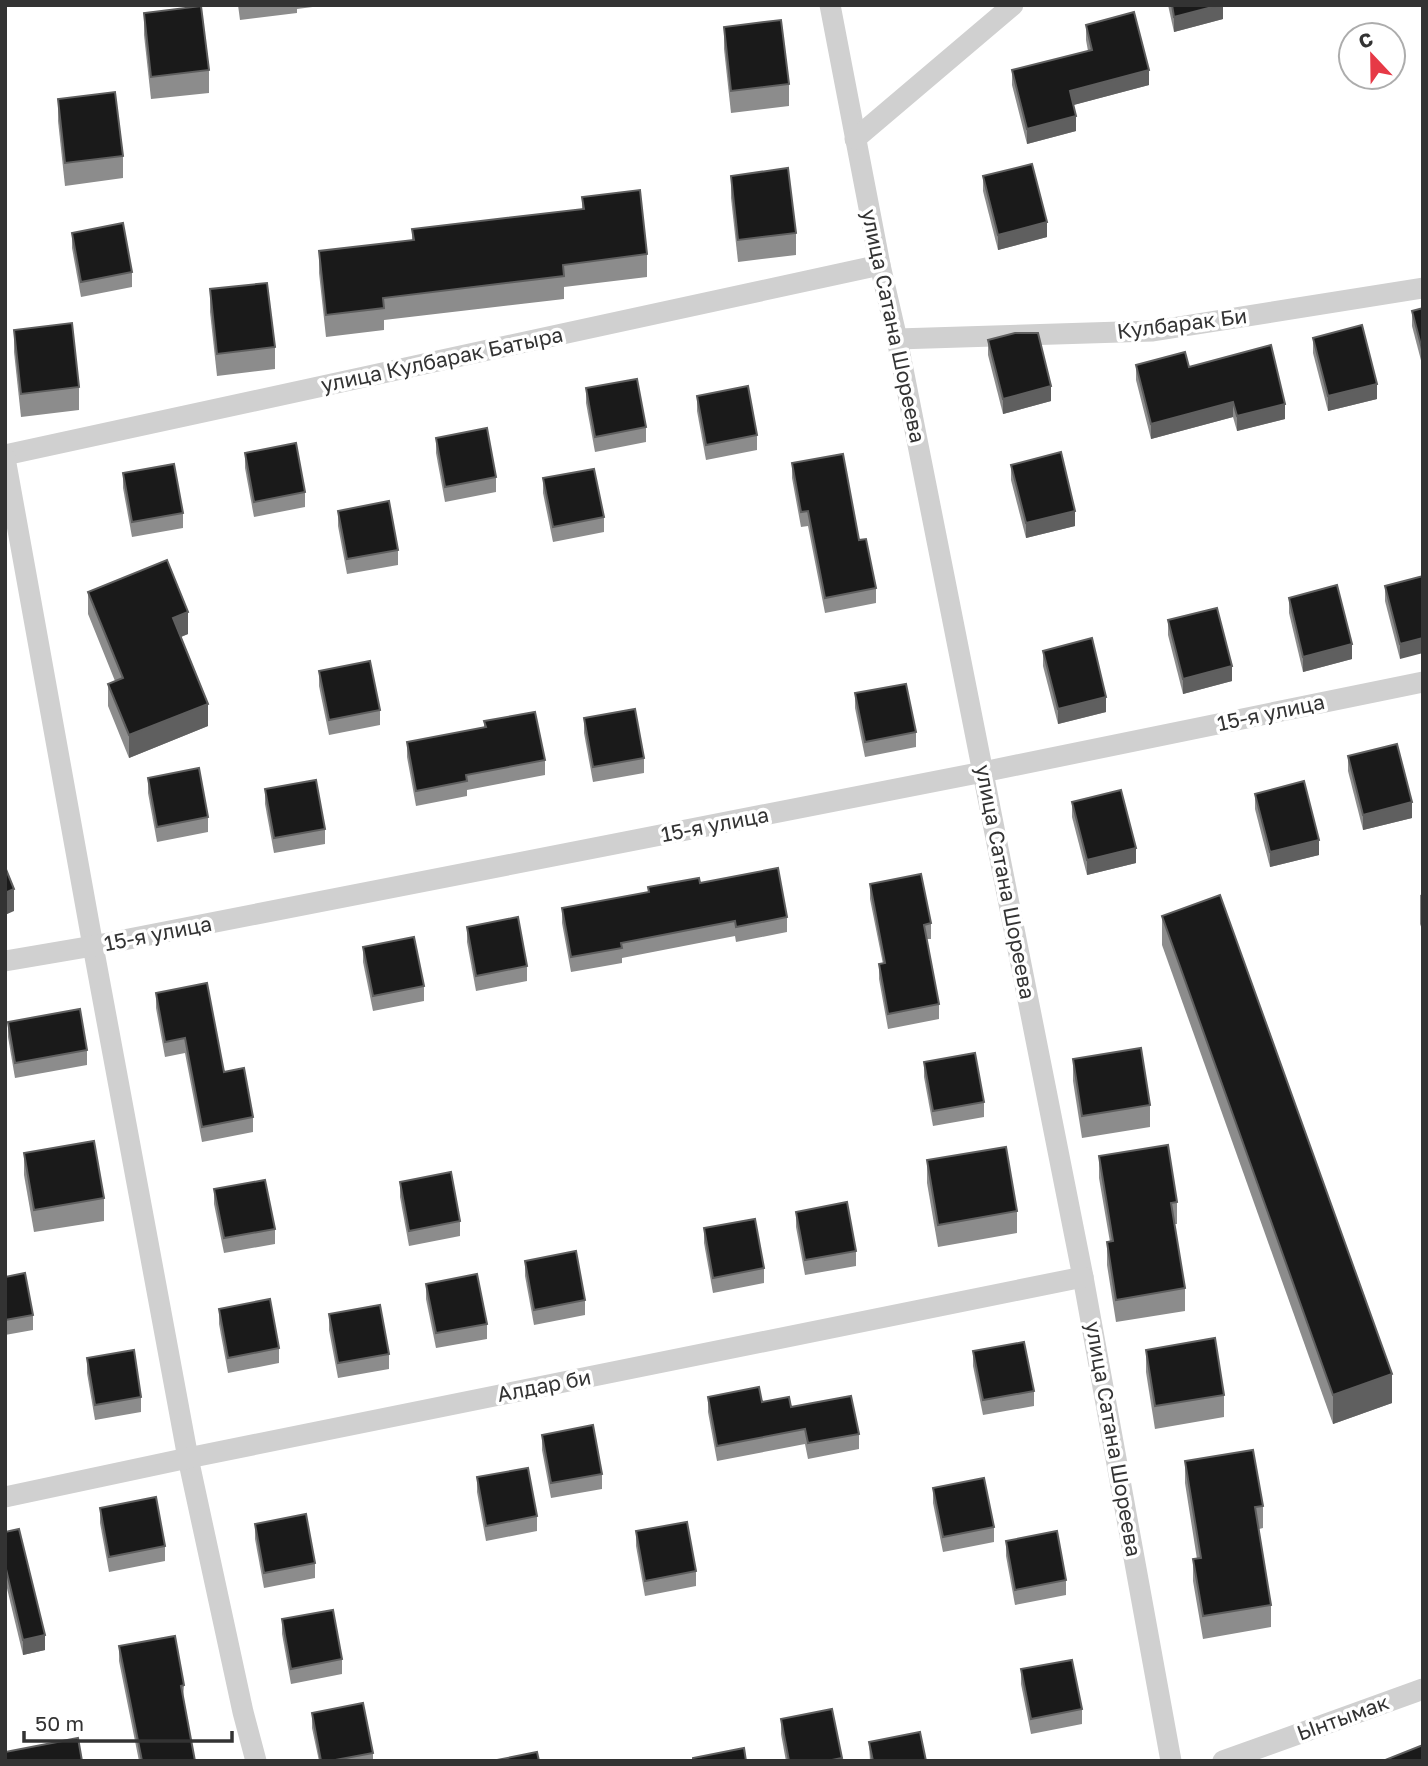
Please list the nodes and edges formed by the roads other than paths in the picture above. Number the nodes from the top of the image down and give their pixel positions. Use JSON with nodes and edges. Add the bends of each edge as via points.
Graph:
{"nodes":[{"id":1,"x":830,"y":5,"type":"edge"},
{"id":2,"x":1013,"y":5,"type":"edge"},
{"id":3,"x":855,"y":139,"type":"junction"},
{"id":4,"x":880,"y":265,"type":"junction"},
{"id":5,"x":1423,"y":288,"type":"edge"},
{"id":6,"x":897,"y":339,"type":"junction"},
{"id":7,"x":5,"y":456,"type":"edge"},
{"id":8,"x":1423,"y":682,"type":"edge"},
{"id":9,"x":983,"y":772,"type":"junction"},
{"id":10,"x":93,"y":946,"type":"junction"},
{"id":11,"x":5,"y":961,"type":"edge"},
{"id":12,"x":1083,"y":1277,"type":"junction"},
{"id":13,"x":188,"y":1458,"type":"junction"},
{"id":14,"x":5,"y":1497,"type":"edge"},
{"id":15,"x":1423,"y":1689,"type":"edge"},
{"id":16,"x":256,"y":1761,"type":"edge"},
{"id":17,"x":1171,"y":1761,"type":"edge"},
{"id":18,"x":1223,"y":1761,"type":"edge"}],
"edges":[{"from":1,"to":3,"type":"street","name":"улица Сатана Шореева"},
{"from":2,"to":3,"type":"street"},
{"from":3,"to":4,"type":"street","name":"улица Сатана Шореева"},
{"from":4,"to":6,"type":"street","name":"улица Сатана Шореева"},
{"from":4,"to":7,"type":"street","name":"улица Кулбарак Батыра"},
{"from":5,"to":6,"type":"street","name":"Кулбарак Би","via":[[1153,331]]},
{"from":6,"to":9,"type":"street","name":"улица Сатана Шореева"},
{"from":7,"to":10,"type":"street"},
{"from":8,"to":9,"type":"street","name":"15-я улица"},
{"from":9,"to":10,"type":"street","name":"15-я улица"},
{"from":9,"to":12,"type":"street","name":"улица Сатана Шореева"},
{"from":10,"to":11,"type":"street","name":"15-я улица"},
{"from":10,"to":13,"type":"street"},
{"from":12,"to":13,"type":"street","name":"Алдар би"},
{"from":12,"to":17,"type":"street","name":"улица Сатана Шореева"},
{"from":13,"to":14,"type":"street","name":"Алдар би"},
{"from":13,"to":16,"type":"street"},
{"from":15,"to":18,"type":"street","name":"Ынтымак"}]}
